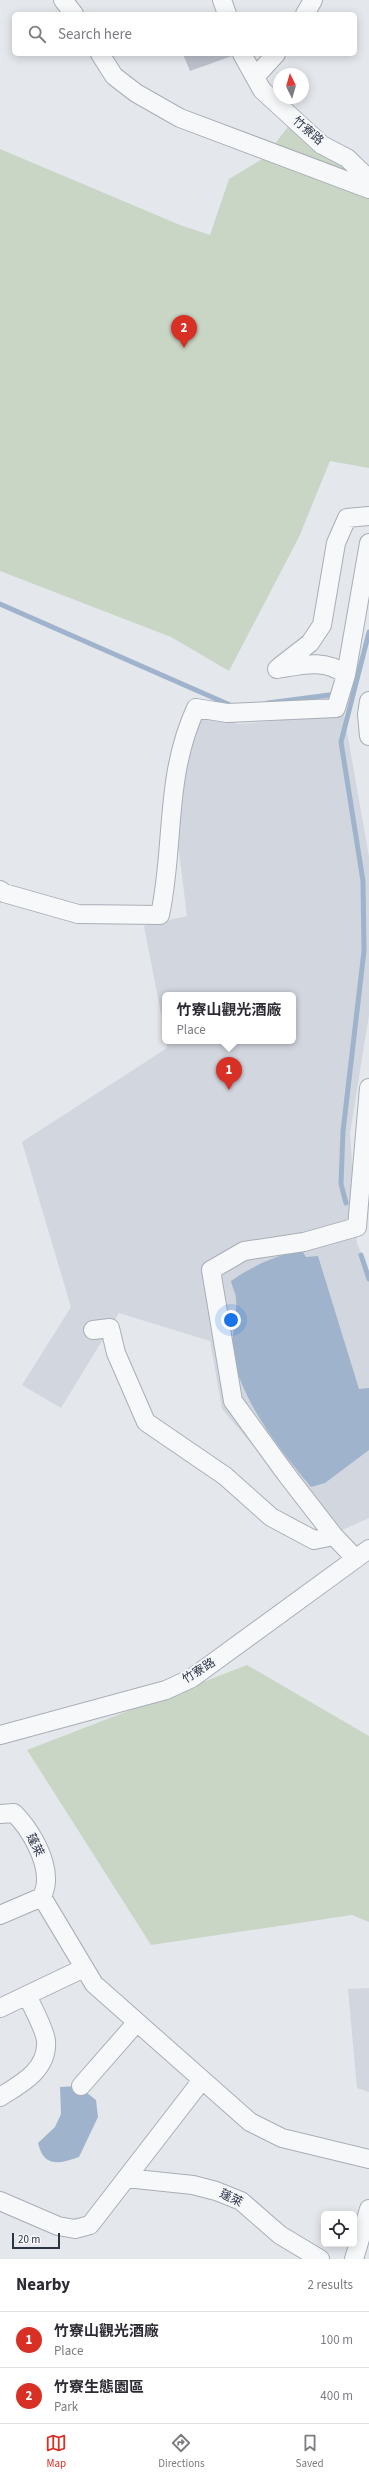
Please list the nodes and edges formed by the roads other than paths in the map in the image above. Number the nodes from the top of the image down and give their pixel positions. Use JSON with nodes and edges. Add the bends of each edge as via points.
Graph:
{"nodes":[{"id":1,"x":63,"y":0,"type":"edge"},
{"id":2,"x":222,"y":0,"type":"edge"},
{"id":3,"x":314,"y":0,"type":"edge"},
{"id":4,"x":72,"y":12,"type":"edge"},
{"id":5,"x":226,"y":12,"type":"edge"},
{"id":6,"x":306,"y":12,"type":"edge"},
{"id":7,"x":101,"y":56,"type":"edge"},
{"id":8,"x":243,"y":56,"type":"edge"},
{"id":9,"x":274,"y":56,"type":"edge"},
{"id":10,"x":256,"y":76,"type":"junction"},
{"id":11,"x":369,"y":179,"type":"edge"},
{"id":12,"x":369,"y":189,"type":"edge"},
{"id":13,"x":369,"y":516,"type":"edge"},
{"id":14,"x":369,"y":543,"type":"edge"},
{"id":15,"x":346,"y":675,"type":"junction"},
{"id":16,"x":369,"y":701,"type":"edge"},
{"id":17,"x":369,"y":736,"type":"edge"},
{"id":18,"x":0,"y":890,"type":"edge"},
{"id":19,"x":369,"y":1088,"type":"edge"},
{"id":20,"x":93,"y":1330,"type":"dead end"},
{"id":21,"x":334,"y":1536,"type":"junction"},
{"id":22,"x":362,"y":1554,"type":"edge"},
{"id":23,"x":0,"y":1735,"type":"edge"},
{"id":24,"x":0,"y":1814,"type":"edge"},
{"id":25,"x":42,"y":1897,"type":"junction"},
{"id":26,"x":0,"y":1916,"type":"edge"},
{"id":27,"x":84,"y":1968,"type":"junction"},
{"id":28,"x":27,"y":1995,"type":"junction"},
{"id":29,"x":0,"y":2008,"type":"edge"},
{"id":30,"x":137,"y":2022,"type":"junction"},
{"id":31,"x":202,"y":2080,"type":"junction"},
{"id":32,"x":81,"y":2086,"type":"dead end"},
{"id":33,"x":0,"y":2097,"type":"edge"},
{"id":34,"x":369,"y":2159,"type":"edge"},
{"id":35,"x":126,"y":2178,"type":"junction"},
{"id":36,"x":0,"y":2201,"type":"edge"},
{"id":37,"x":369,"y":2209,"type":"edge"},
{"id":38,"x":320,"y":2259,"type":"edge"},
{"id":39,"x":354,"y":2259,"type":"edge"}],
"edges":[{"from":1,"to":4,"type":"street"},
{"from":2,"to":5,"type":"street"},
{"from":3,"to":6,"type":"street"},
{"from":7,"to":12,"type":"street","via":[[114,76],[136,93],[180,118]]},
{"from":8,"to":10,"type":"street","name":"竹寮路"},
{"from":9,"to":10,"type":"street"},
{"from":10,"to":11,"type":"street","name":"竹寮路","via":[[262,90],[316,140],[347,158]]},
{"from":13,"to":15,"type":"street","via":[[347,518],[336,543],[322,625],[310,643],[277,669],[313,663],[337,667]]},
{"from":14,"to":15,"type":"street"},
{"from":15,"to":18,"type":"street","via":[[336,708],[227,713],[196,708],[185,735],[174,781],[160,915],[78,914]]},
{"from":16,"to":17,"type":"street"},
{"from":19,"to":21,"type":"street","via":[[357,1227],[304,1242],[244,1251],[211,1270],[233,1401]]},
{"from":20,"to":21,"type":"street","via":[[110,1328],[116,1353],[146,1422],[224,1476],[271,1517],[289,1528],[314,1540]]},
{"from":21,"to":22,"type":"street"},
{"from":22,"to":23,"type":"street","name":"竹寮路","via":[[192,1678],[166,1690]]},
{"from":24,"to":25,"type":"street","name":"蓬萊","via":[[14,1813],[25,1824],[44,1864],[46,1882]]},
{"from":25,"to":26,"type":"street"},
{"from":25,"to":27,"type":"street"},
{"from":27,"to":28,"type":"street"},
{"from":27,"to":30,"type":"street","via":[[94,1984]]},
{"from":28,"to":29,"type":"street"},
{"from":28,"to":33,"type":"street","via":[[46,2040],[44,2056],[35,2072],[25,2082]]},
{"from":30,"to":31,"type":"street"},
{"from":30,"to":32,"type":"street"},
{"from":31,"to":34,"type":"street","via":[[250,2122],[282,2138]]},
{"from":31,"to":35,"type":"street"},
{"from":35,"to":36,"type":"street","via":[[90,2225],[75,2229],[58,2226]]},
{"from":35,"to":38,"type":"street","name":"蓬萊","via":[[159,2180],[216,2191],[241,2201],[280,2235]]},
{"from":37,"to":39,"type":"street"}]}
